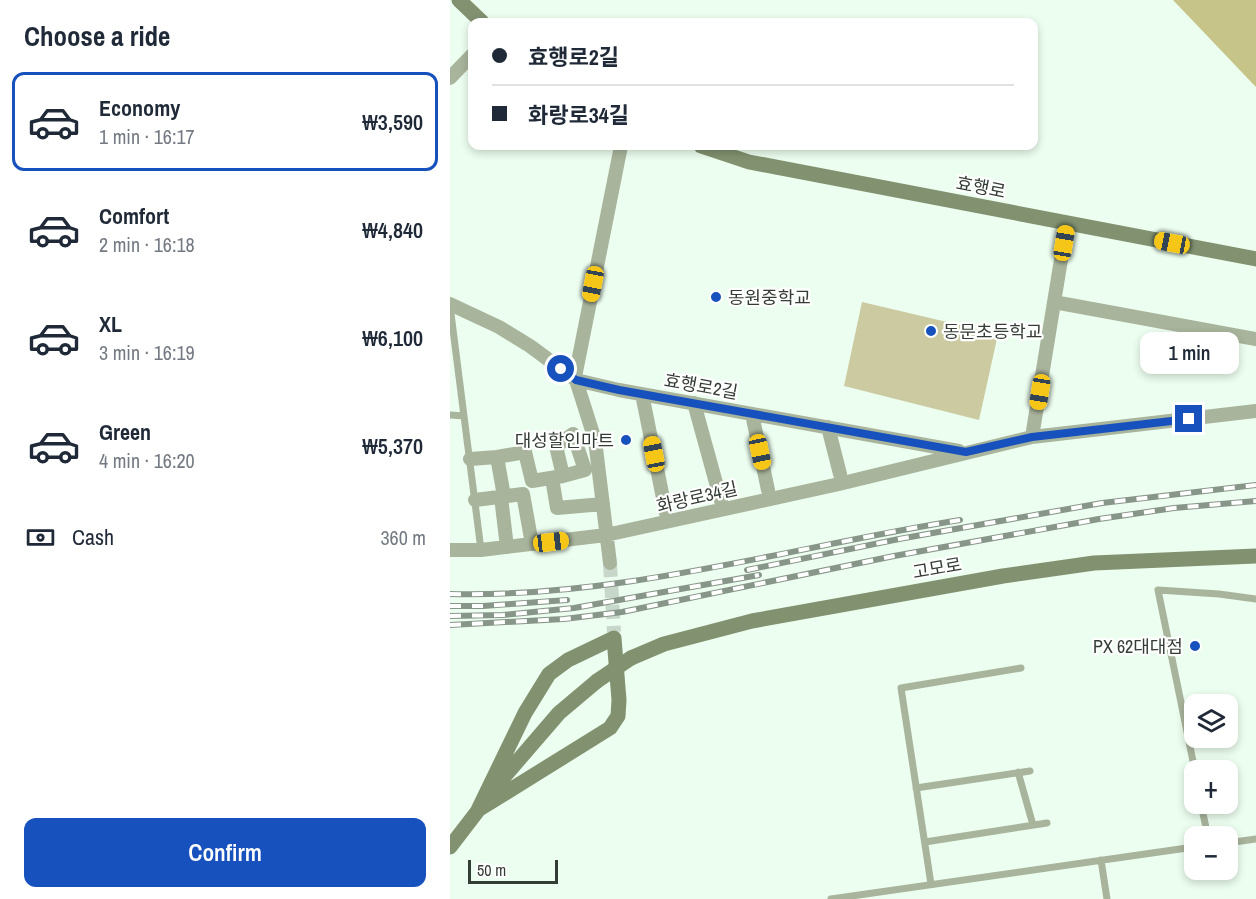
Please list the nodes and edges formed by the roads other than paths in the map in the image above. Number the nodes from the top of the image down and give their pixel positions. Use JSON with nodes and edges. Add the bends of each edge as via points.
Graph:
{"nodes":[{"id":1,"x":459,"y":0,"type":"edge"},
{"id":2,"x":478,"y":18,"type":"edge"},
{"id":3,"x":468,"y":58,"type":"edge"},
{"id":4,"x":450,"y":78,"type":"edge"},
{"id":5,"x":620,"y":150,"type":"edge"},
{"id":6,"x":713,"y":150,"type":"edge"},
{"id":7,"x":1067,"y":223,"type":"junction"},
{"id":8,"x":1256,"y":259,"type":"edge"},
{"id":9,"x":1054,"y":302,"type":"junction"},
{"id":10,"x":450,"y":305,"type":"edge"},
{"id":11,"x":1256,"y":339,"type":"edge"},
{"id":12,"x":576,"y":380,"type":"junction"},
{"id":13,"x":642,"y":394,"type":"junction"},
{"id":14,"x":694,"y":403,"type":"junction"},
{"id":15,"x":1256,"y":411,"type":"edge"},
{"id":16,"x":752,"y":414,"type":"junction"},
{"id":17,"x":450,"y":415,"type":"edge"},
{"id":18,"x":464,"y":416,"type":"junction"},
{"id":19,"x":828,"y":427,"type":"junction"},
{"id":20,"x":1032,"y":437,"type":"junction"},
{"id":21,"x":966,"y":452,"type":"junction"},
{"id":22,"x":496,"y":457,"type":"junction"},
{"id":23,"x":470,"y":459,"type":"junction"},
{"id":24,"x":840,"y":474,"type":"dead end"},
{"id":25,"x":768,"y":490,"type":"dead end"},
{"id":26,"x":502,"y":497,"type":"junction"},
{"id":27,"x":475,"y":500,"type":"junction"},
{"id":28,"x":721,"y":501,"type":"dead end"},
{"id":29,"x":603,"y":504,"type":"junction"},
{"id":30,"x":666,"y":513,"type":"dead end"},
{"id":31,"x":606,"y":535,"type":"junction"},
{"id":32,"x":532,"y":544,"type":"junction"},
{"id":33,"x":507,"y":547,"type":"junction"},
{"id":34,"x":450,"y":550,"type":"edge"},
{"id":35,"x":481,"y":550,"type":"junction"},
{"id":36,"x":1256,"y":556,"type":"edge"},
{"id":37,"x":610,"y":563,"type":"tunnel mouth"},
{"id":38,"x":1256,"y":598,"type":"edge"},
{"id":39,"x":1021,"y":668,"type":"dead end"},
{"id":40,"x":1193,"y":760,"type":"edge"},
{"id":41,"x":1030,"y":771,"type":"dead end"},
{"id":42,"x":1018,"y":772,"type":"junction"},
{"id":43,"x":916,"y":788,"type":"junction"},
{"id":44,"x":478,"y":810,"type":"junction"},
{"id":45,"x":1047,"y":823,"type":"dead end"},
{"id":46,"x":1034,"y":825,"type":"junction"},
{"id":47,"x":1256,"y":839,"type":"edge"},
{"id":48,"x":1238,"y":841,"type":"edge"},
{"id":49,"x":925,"y":842,"type":"junction"},
{"id":50,"x":450,"y":847,"type":"edge"},
{"id":51,"x":1184,"y":848,"type":"edge"},
{"id":52,"x":1101,"y":860,"type":"junction"},
{"id":53,"x":931,"y":884,"type":"junction"},
{"id":54,"x":831,"y":899,"type":"edge"},
{"id":55,"x":1107,"y":899,"type":"edge"}],
"edges":[{"from":1,"to":2,"type":"main road"},
{"from":3,"to":4,"type":"street"},
{"from":5,"to":12,"type":"street"},
{"from":6,"to":7,"type":"main road","name":"효행로","via":[[749,162]]},
{"from":7,"to":8,"type":"main road","name":"효행로"},
{"from":7,"to":9,"type":"street"},
{"from":9,"to":11,"type":"street"},
{"from":9,"to":20,"type":"street"},
{"from":10,"to":12,"type":"street","name":"효행로2길","via":[[499,327]]},
{"from":10,"to":18,"type":"lane"},
{"from":12,"to":13,"type":"street","name":"효행로2길"},
{"from":12,"to":29,"type":"street","via":[[595,440]]},
{"from":13,"to":14,"type":"street","name":"효행로2길"},
{"from":13,"to":30,"type":"street","name":"화랑로34길"},
{"from":14,"to":16,"type":"street","name":"효행로2길"},
{"from":14,"to":28,"type":"street","name":"화랑로34길"},
{"from":15,"to":20,"type":"street","name":"화랑로34길"},
{"from":16,"to":19,"type":"street","name":"효행로2길"},
{"from":16,"to":25,"type":"street"},
{"from":17,"to":18,"type":"lane"},
{"from":18,"to":23,"type":"lane"},
{"from":19,"to":21,"type":"street","name":"효행로2길"},
{"from":19,"to":24,"type":"street"},
{"from":20,"to":21,"type":"street","name":"화랑로34길"},
{"from":21,"to":31,"type":"street","name":"화랑로34길"},
{"from":22,"to":23,"type":"street"},
{"from":22,"to":26,"type":"street"},
{"from":22,"to":29,"type":"street","via":[[525,452],[532,481],[557,477],[557,508]]},
{"from":23,"to":27,"type":"lane"},
{"from":26,"to":27,"type":"street"},
{"from":26,"to":32,"type":"street","via":[[523,494]]},
{"from":26,"to":33,"type":"street"},
{"from":27,"to":35,"type":"lane"},
{"from":29,"to":31,"type":"street"},
{"from":31,"to":32,"type":"street","name":"화랑로34길"},
{"from":31,"to":37,"type":"street"},
{"from":32,"to":33,"type":"street","name":"화랑로34길"},
{"from":33,"to":35,"type":"street","name":"화랑로34길"},
{"from":34,"to":35,"type":"street","name":"화랑로34길"},
{"from":36,"to":44,"type":"main road","name":"고모로","bridge":true,"via":[[1094,563],[1004,576],[752,621],[664,644],[631,658],[559,713]]},
{"from":38,"to":40,"type":"lane","via":[[1158,590]]},
{"from":39,"to":43,"type":"lane","via":[[901,688]]},
{"from":41,"to":42,"type":"lane"},
{"from":42,"to":43,"type":"lane"},
{"from":42,"to":46,"type":"lane"},
{"from":43,"to":49,"type":"lane"},
{"from":44,"to":44,"type":"main road","via":[[610,728],[618,716],[619,700],[614,635],[549,674],[525,713]]},
{"from":44,"to":50,"type":"main road"},
{"from":45,"to":46,"type":"lane"},
{"from":46,"to":49,"type":"lane"},
{"from":47,"to":48,"type":"lane"},
{"from":49,"to":53,"type":"lane"},
{"from":51,"to":52,"type":"lane"},
{"from":52,"to":53,"type":"lane"},
{"from":52,"to":55,"type":"lane"},
{"from":53,"to":54,"type":"lane"}]}
